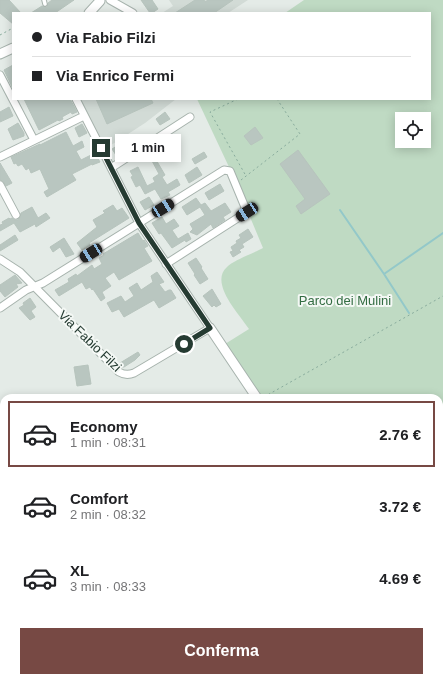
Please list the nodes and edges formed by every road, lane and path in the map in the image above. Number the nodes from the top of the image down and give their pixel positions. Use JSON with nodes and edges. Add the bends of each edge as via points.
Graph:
{"nodes":[{"id":1,"x":110,"y":0,"type":"edge"},
{"id":2,"x":98,"y":1,"type":"edge"},
{"id":3,"x":90,"y":12,"type":"edge"},
{"id":4,"x":131,"y":12,"type":"edge"},
{"id":5,"x":12,"y":28,"type":"edge"},
{"id":6,"x":0,"y":34,"type":"edge"},
{"id":7,"x":12,"y":48,"type":"edge"},
{"id":8,"x":0,"y":54,"type":"edge"},
{"id":9,"x":0,"y":75,"type":"edge"},
{"id":10,"x":12,"y":98,"type":"edge"},
{"id":11,"x":13,"y":100,"type":"edge"},
{"id":12,"x":76,"y":100,"type":"edge"},
{"id":13,"x":236,"y":100,"type":"edge"},
{"id":14,"x":278,"y":100,"type":"edge"},
{"id":15,"x":84,"y":116,"type":"junction"},
{"id":16,"x":190,"y":117,"type":"dead end"},
{"id":17,"x":34,"y":140,"type":"junction"},
{"id":18,"x":0,"y":157,"type":"edge"},
{"id":19,"x":111,"y":168,"type":"junction"},
{"id":20,"x":0,"y":185,"type":"edge"},
{"id":21,"x":16,"y":215,"type":"dead end"},
{"id":22,"x":139,"y":223,"type":"junction"},
{"id":23,"x":0,"y":259,"type":"edge"},
{"id":24,"x":166,"y":264,"type":"junction"},
{"id":25,"x":34,"y":286,"type":"junction"},
{"id":26,"x":443,"y":296,"type":"edge"},
{"id":27,"x":0,"y":308,"type":"edge"},
{"id":28,"x":210,"y":328,"type":"junction"},
{"id":29,"x":257,"y":394,"type":"edge"},
{"id":30,"x":267,"y":394,"type":"edge"}],
"edges":[{"from":1,"to":4,"type":"street"},
{"from":2,"to":3,"type":"street"},
{"from":5,"to":6,"type":"path"},
{"from":7,"to":8,"type":"street"},
{"from":9,"to":10,"type":"street"},
{"from":11,"to":17,"type":"street"},
{"from":12,"to":15,"type":"street"},
{"from":13,"to":14,"type":"path","via":[[210,112],[246,176],[300,134]]},
{"from":15,"to":17,"type":"street"},
{"from":15,"to":19,"type":"street"},
{"from":16,"to":19,"type":"street"},
{"from":17,"to":18,"type":"street"},
{"from":19,"to":22,"type":"street"},
{"from":20,"to":21,"type":"street"},
{"from":22,"to":24,"type":"street"},
{"from":22,"to":24,"type":"street","via":[[224,170],[232,173],[247,212]]},
{"from":22,"to":25,"type":"street","via":[[43,283]]},
{"from":23,"to":25,"type":"street","name":"Via Fabio Filzi","via":[[20,272]]},
{"from":24,"to":28,"type":"street"},
{"from":25,"to":27,"type":"street"},
{"from":25,"to":28,"type":"street","name":"Via Fabio Filzi","via":[[122,374],[134,373]]},
{"from":26,"to":30,"type":"path"},
{"from":28,"to":29,"type":"street"}]}
